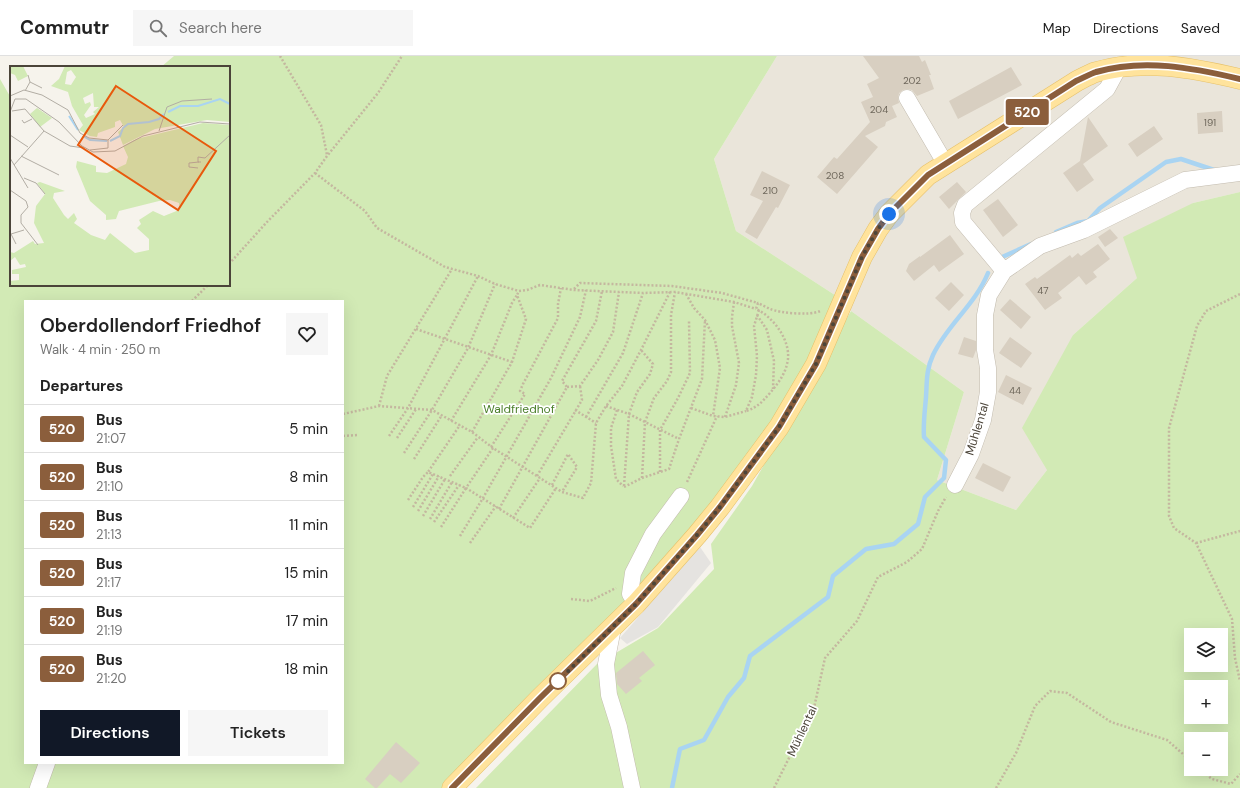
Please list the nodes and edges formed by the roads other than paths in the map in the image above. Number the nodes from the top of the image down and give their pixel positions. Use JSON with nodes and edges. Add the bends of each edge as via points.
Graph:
{"nodes":[{"id":1,"x":1179,"y":61,"type":"edge"},
{"id":2,"x":1119,"y":67,"type":"junction"},
{"id":3,"x":1240,"y":80,"type":"edge"},
{"id":4,"x":907,"y":98,"type":"dead end"},
{"id":5,"x":945,"y":163,"type":"junction"},
{"id":6,"x":1240,"y":173,"type":"edge"},
{"id":7,"x":1004,"y":271,"type":"junction"},
{"id":8,"x":955,"y":486,"type":"road end"},
{"id":9,"x":681,"y":496,"type":"road end"},
{"id":10,"x":636,"y":604,"type":"junction"},
{"id":11,"x":613,"y":628,"type":"junction"},
{"id":12,"x":47,"y":764,"type":"edge"},
{"id":13,"x":38,"y":788,"type":"edge"},
{"id":14,"x":452,"y":788,"type":"edge"},
{"id":15,"x":632,"y":788,"type":"edge"}],
"edges":[{"from":1,"to":2,"type":"main road"},
{"from":1,"to":3,"type":"main road","via":[[1200,70]]},
{"from":2,"to":5,"type":"main road","via":[[1095,72],[1076,81]]},
{"from":2,"to":7,"type":"street","via":[[1107,89],[965,205],[962,213],[963,222]]},
{"from":4,"to":5,"type":"street"},
{"from":5,"to":10,"type":"main road","via":[[928,175],[889,214],[878,229],[862,257],[816,364],[779,427],[720,507]]},
{"from":6,"to":7,"type":"street","name":"Mühlental","via":[[1185,180],[1084,230],[1040,246]]},
{"from":7,"to":8,"type":"street","name":"Mühlental","via":[[989,295],[986,315],[988,392],[983,420],[971,454]]},
{"from":9,"to":10,"type":"street","via":[[653,534],[633,573],[630,594]]},
{"from":10,"to":11,"type":"main road"},
{"from":11,"to":14,"type":"main road"},
{"from":11,"to":15,"type":"street","via":[[606,664],[609,695],[619,727]]},
{"from":12,"to":13,"type":"street"}]}
